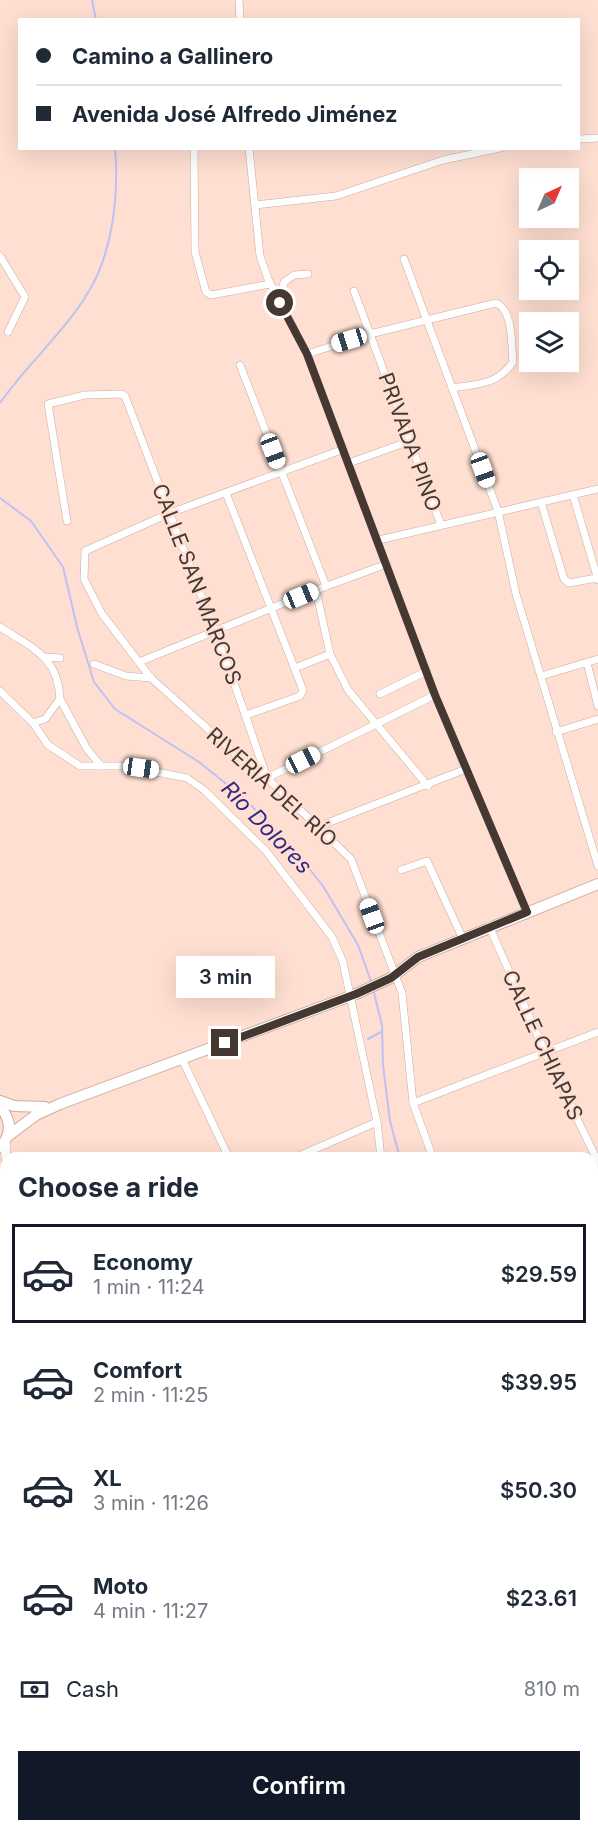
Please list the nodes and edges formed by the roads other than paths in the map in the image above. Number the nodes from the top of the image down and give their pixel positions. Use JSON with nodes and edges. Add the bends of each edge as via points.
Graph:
{"nodes":[{"id":1,"x":238,"y":0,"type":"edge"},
{"id":2,"x":240,"y":18,"type":"edge"},
{"id":3,"x":598,"y":138,"type":"edge"},
{"id":4,"x":580,"y":139,"type":"edge"},
{"id":5,"x":194,"y":150,"type":"edge"},
{"id":6,"x":249,"y":150,"type":"edge"},
{"id":7,"x":490,"y":150,"type":"edge"},
{"id":8,"x":255,"y":205,"type":"junction"},
{"id":9,"x":0,"y":256,"type":"edge"},
{"id":10,"x":404,"y":259,"type":"dead end"},
{"id":11,"x":308,"y":274,"type":"dead end"},
{"id":12,"x":270,"y":284,"type":"junction"},
{"id":13,"x":354,"y":291,"type":"dead end"},
{"id":14,"x":280,"y":303,"type":"junction"},
{"id":15,"x":427,"y":320,"type":"junction"},
{"id":16,"x":8,"y":332,"type":"dead end"},
{"id":17,"x":370,"y":334,"type":"junction"},
{"id":18,"x":307,"y":354,"type":"junction"},
{"id":19,"x":240,"y":365,"type":"dead end"},
{"id":20,"x":452,"y":388,"type":"junction"},
{"id":21,"x":410,"y":441,"type":"junction"},
{"id":22,"x":344,"y":449,"type":"junction"},
{"id":23,"x":349,"y":463,"type":"junction"},
{"id":24,"x":282,"y":472,"type":"junction"},
{"id":25,"x":598,"y":489,"type":"edge"},
{"id":26,"x":226,"y":493,"type":"junction"},
{"id":27,"x":573,"y":495,"type":"junction"},
{"id":28,"x":541,"y":502,"type":"junction"},
{"id":29,"x":498,"y":511,"type":"junction"},
{"id":30,"x":170,"y":513,"type":"junction"},
{"id":31,"x":67,"y":521,"type":"dead end"},
{"id":32,"x":441,"y":525,"type":"junction"},
{"id":33,"x":379,"y":540,"type":"junction"},
{"id":34,"x":387,"y":564,"type":"junction"},
{"id":35,"x":598,"y":579,"type":"edge"},
{"id":36,"x":326,"y":586,"type":"junction"},
{"id":37,"x":316,"y":590,"type":"junction"},
{"id":38,"x":271,"y":608,"type":"junction"},
{"id":39,"x":0,"y":627,"type":"edge"},
{"id":40,"x":215,"y":631,"type":"junction"},
{"id":41,"x":330,"y":654,"type":"junction"},
{"id":42,"x":45,"y":657,"type":"junction"},
{"id":43,"x":60,"y":658,"type":"dead end"},
{"id":44,"x":598,"y":659,"type":"edge"},
{"id":45,"x":139,"y":662,"type":"junction"},
{"id":46,"x":587,"y":663,"type":"junction"},
{"id":47,"x":94,"y":664,"type":"dead end"},
{"id":48,"x":295,"y":668,"type":"junction"},
{"id":49,"x":427,"y":671,"type":"junction"},
{"id":50,"x":541,"y":676,"type":"junction"},
{"id":51,"x":151,"y":678,"type":"junction"},
{"id":52,"x":0,"y":692,"type":"edge"},
{"id":53,"x":380,"y":694,"type":"dead end"},
{"id":54,"x":435,"y":695,"type":"junction"},
{"id":55,"x":60,"y":699,"type":"junction"},
{"id":56,"x":598,"y":706,"type":"edge"},
{"id":57,"x":246,"y":715,"type":"junction"},
{"id":58,"x":598,"y":719,"type":"edge"},
{"id":59,"x":33,"y":723,"type":"junction"},
{"id":60,"x":376,"y":723,"type":"junction"},
{"id":61,"x":556,"y":732,"type":"junction"},
{"id":62,"x":101,"y":766,"type":"junction"},
{"id":63,"x":466,"y":769,"type":"junction"},
{"id":64,"x":267,"y":778,"type":"junction"},
{"id":65,"x":428,"y":786,"type":"junction"},
{"id":66,"x":317,"y":827,"type":"junction"},
{"id":67,"x":598,"y":866,"type":"edge"},
{"id":68,"x":401,"y":870,"type":"dead end"},
{"id":69,"x":598,"y":884,"type":"edge"},
{"id":70,"x":527,"y":912,"type":"junction"},
{"id":71,"x":489,"y":926,"type":"junction"},
{"id":72,"x":462,"y":937,"type":"junction"},
{"id":73,"x":393,"y":977,"type":"junction"},
{"id":74,"x":354,"y":994,"type":"junction"},
{"id":75,"x":598,"y":1032,"type":"edge"},
{"id":76,"x":545,"y":1052,"type":"junction"},
{"id":77,"x":182,"y":1059,"type":"junction"},
{"id":78,"x":0,"y":1101,"type":"edge"},
{"id":79,"x":413,"y":1103,"type":"junction"},
{"id":80,"x":60,"y":1104,"type":"junction"},
{"id":81,"x":0,"y":1107,"type":"edge"},
{"id":82,"x":377,"y":1122,"type":"junction"},
{"id":83,"x":4,"y":1141,"type":"edge"},
{"id":84,"x":226,"y":1152,"type":"edge"},
{"id":85,"x":308,"y":1152,"type":"edge"},
{"id":86,"x":380,"y":1152,"type":"edge"},
{"id":87,"x":431,"y":1152,"type":"edge"},
{"id":88,"x":593,"y":1152,"type":"edge"}],
"edges":[{"from":1,"to":2,"type":"street"},
{"from":3,"to":4,"type":"street"},
{"from":5,"to":12,"type":"street","via":[[195,252],[206,292],[211,296]]},
{"from":6,"to":8,"type":"street"},
{"from":7,"to":8,"type":"street","via":[[443,160],[336,196]]},
{"from":8,"to":12,"type":"street","via":[[260,256]]},
{"from":9,"to":16,"type":"street","via":[[25,297]]},
{"from":10,"to":15,"type":"street"},
{"from":11,"to":14,"type":"street","via":[[294,275],[284,282]]},
{"from":12,"to":14,"type":"street"},
{"from":13,"to":17,"type":"street","name":"PRIVADA PINO"},
{"from":14,"to":18,"type":"street"},
{"from":15,"to":17,"type":"street"},
{"from":15,"to":20,"type":"street"},
{"from":15,"to":20,"type":"street","via":[[496,303],[508,320],[513,362],[504,375]]},
{"from":17,"to":18,"type":"street"},
{"from":17,"to":21,"type":"street","name":"PRIVADA PINO"},
{"from":18,"to":22,"type":"street"},
{"from":19,"to":24,"type":"street"},
{"from":20,"to":29,"type":"street"},
{"from":21,"to":23,"type":"street"},
{"from":21,"to":32,"type":"street","name":"PRIVADA PINO"},
{"from":22,"to":23,"type":"street"},
{"from":22,"to":24,"type":"street"},
{"from":23,"to":33,"type":"street"},
{"from":24,"to":26,"type":"street"},
{"from":24,"to":36,"type":"street"},
{"from":25,"to":27,"type":"street"},
{"from":26,"to":30,"type":"street"},
{"from":26,"to":38,"type":"street"},
{"from":27,"to":28,"type":"street"},
{"from":27,"to":35,"type":"street"},
{"from":28,"to":29,"type":"street"},
{"from":28,"to":35,"type":"street","via":[[564,579],[569,583]]},
{"from":29,"to":32,"type":"street"},
{"from":29,"to":50,"type":"street","via":[[516,594]]},
{"from":30,"to":31,"type":"street","name":"CALLE SAN MARCOS","via":[[125,396],[85,395],[48,404]]},
{"from":30,"to":40,"type":"street","name":"CALLE SAN MARCOS"},
{"from":30,"to":45,"type":"street","name":"RIVERIA DEL RÍO","via":[[85,551],[84,579],[102,614]]},
{"from":32,"to":33,"type":"street"},
{"from":33,"to":34,"type":"street"},
{"from":34,"to":36,"type":"street"},
{"from":34,"to":49,"type":"street"},
{"from":36,"to":37,"type":"street"},
{"from":37,"to":38,"type":"street"},
{"from":37,"to":41,"type":"street"},
{"from":38,"to":40,"type":"street"},
{"from":38,"to":48,"type":"street"},
{"from":39,"to":42,"type":"street"},
{"from":40,"to":45,"type":"street"},
{"from":40,"to":57,"type":"street","name":"CALLE SAN MARCOS"},
{"from":41,"to":48,"type":"street"},
{"from":41,"to":60,"type":"street","via":[[348,690]]},
{"from":42,"to":43,"type":"street"},
{"from":42,"to":55,"type":"street","via":[[59,679]]},
{"from":44,"to":46,"type":"street"},
{"from":45,"to":51,"type":"street","name":"RIVERIA DEL RÍO"},
{"from":46,"to":50,"type":"street"},
{"from":46,"to":56,"type":"street"},
{"from":47,"to":51,"type":"street","via":[[126,676]]},
{"from":48,"to":57,"type":"street","via":[[303,690],[300,696]]},
{"from":49,"to":53,"type":"street"},
{"from":49,"to":54,"type":"street"},
{"from":50,"to":61,"type":"street"},
{"from":51,"to":64,"type":"street","name":"RIVERIA DEL RÍO"},
{"from":52,"to":59,"type":"street"},
{"from":54,"to":60,"type":"street"},
{"from":54,"to":63,"type":"street"},
{"from":55,"to":59,"type":"street","via":[[45,719]]},
{"from":55,"to":62,"type":"street","via":[[87,749]]},
{"from":57,"to":64,"type":"street","name":"CALLE SAN MARCOS"},
{"from":58,"to":61,"type":"street"},
{"from":59,"to":62,"type":"street","via":[[48,745],[80,766]]},
{"from":60,"to":64,"type":"street"},
{"from":60,"to":65,"type":"street"},
{"from":61,"to":67,"type":"street"},
{"from":62,"to":74,"type":"street","via":[[126,766],[187,778],[204,790],[266,851],[319,919],[332,937]]},
{"from":63,"to":65,"type":"street"},
{"from":63,"to":70,"type":"street"},
{"from":64,"to":66,"type":"street","name":"RIVERIA DEL RÍO"},
{"from":65,"to":66,"type":"street"},
{"from":66,"to":73,"type":"street","name":"RIVERIA DEL RÍO","via":[[351,859]]},
{"from":68,"to":72,"type":"street","via":[[428,861]]},
{"from":69,"to":70,"type":"main road"},
{"from":70,"to":71,"type":"main road"},
{"from":71,"to":72,"type":"main road"},
{"from":71,"to":76,"type":"street","name":"CALLE CHIAPAS"},
{"from":72,"to":73,"type":"main road","via":[[418,957]]},
{"from":73,"to":74,"type":"main road"},
{"from":73,"to":79,"type":"street","name":"RIVERIA DEL RÍO","via":[[402,993]]},
{"from":74,"to":77,"type":"main road"},
{"from":74,"to":82,"type":"street"},
{"from":75,"to":76,"type":"street"},
{"from":76,"to":79,"type":"street"},
{"from":76,"to":88,"type":"street","name":"CALLE CHIAPAS"},
{"from":77,"to":80,"type":"main road"},
{"from":77,"to":84,"type":"street"},
{"from":78,"to":80,"type":"main road","via":[[36,1108]]},
{"from":79,"to":87,"type":"street","name":"RIVERIA DEL RÍO"},
{"from":80,"to":83,"type":"main road","via":[[36,1115]]},
{"from":81,"to":83,"type":"main road","via":[[9,1120]]},
{"from":82,"to":85,"type":"street"},
{"from":82,"to":86,"type":"street"}]}
